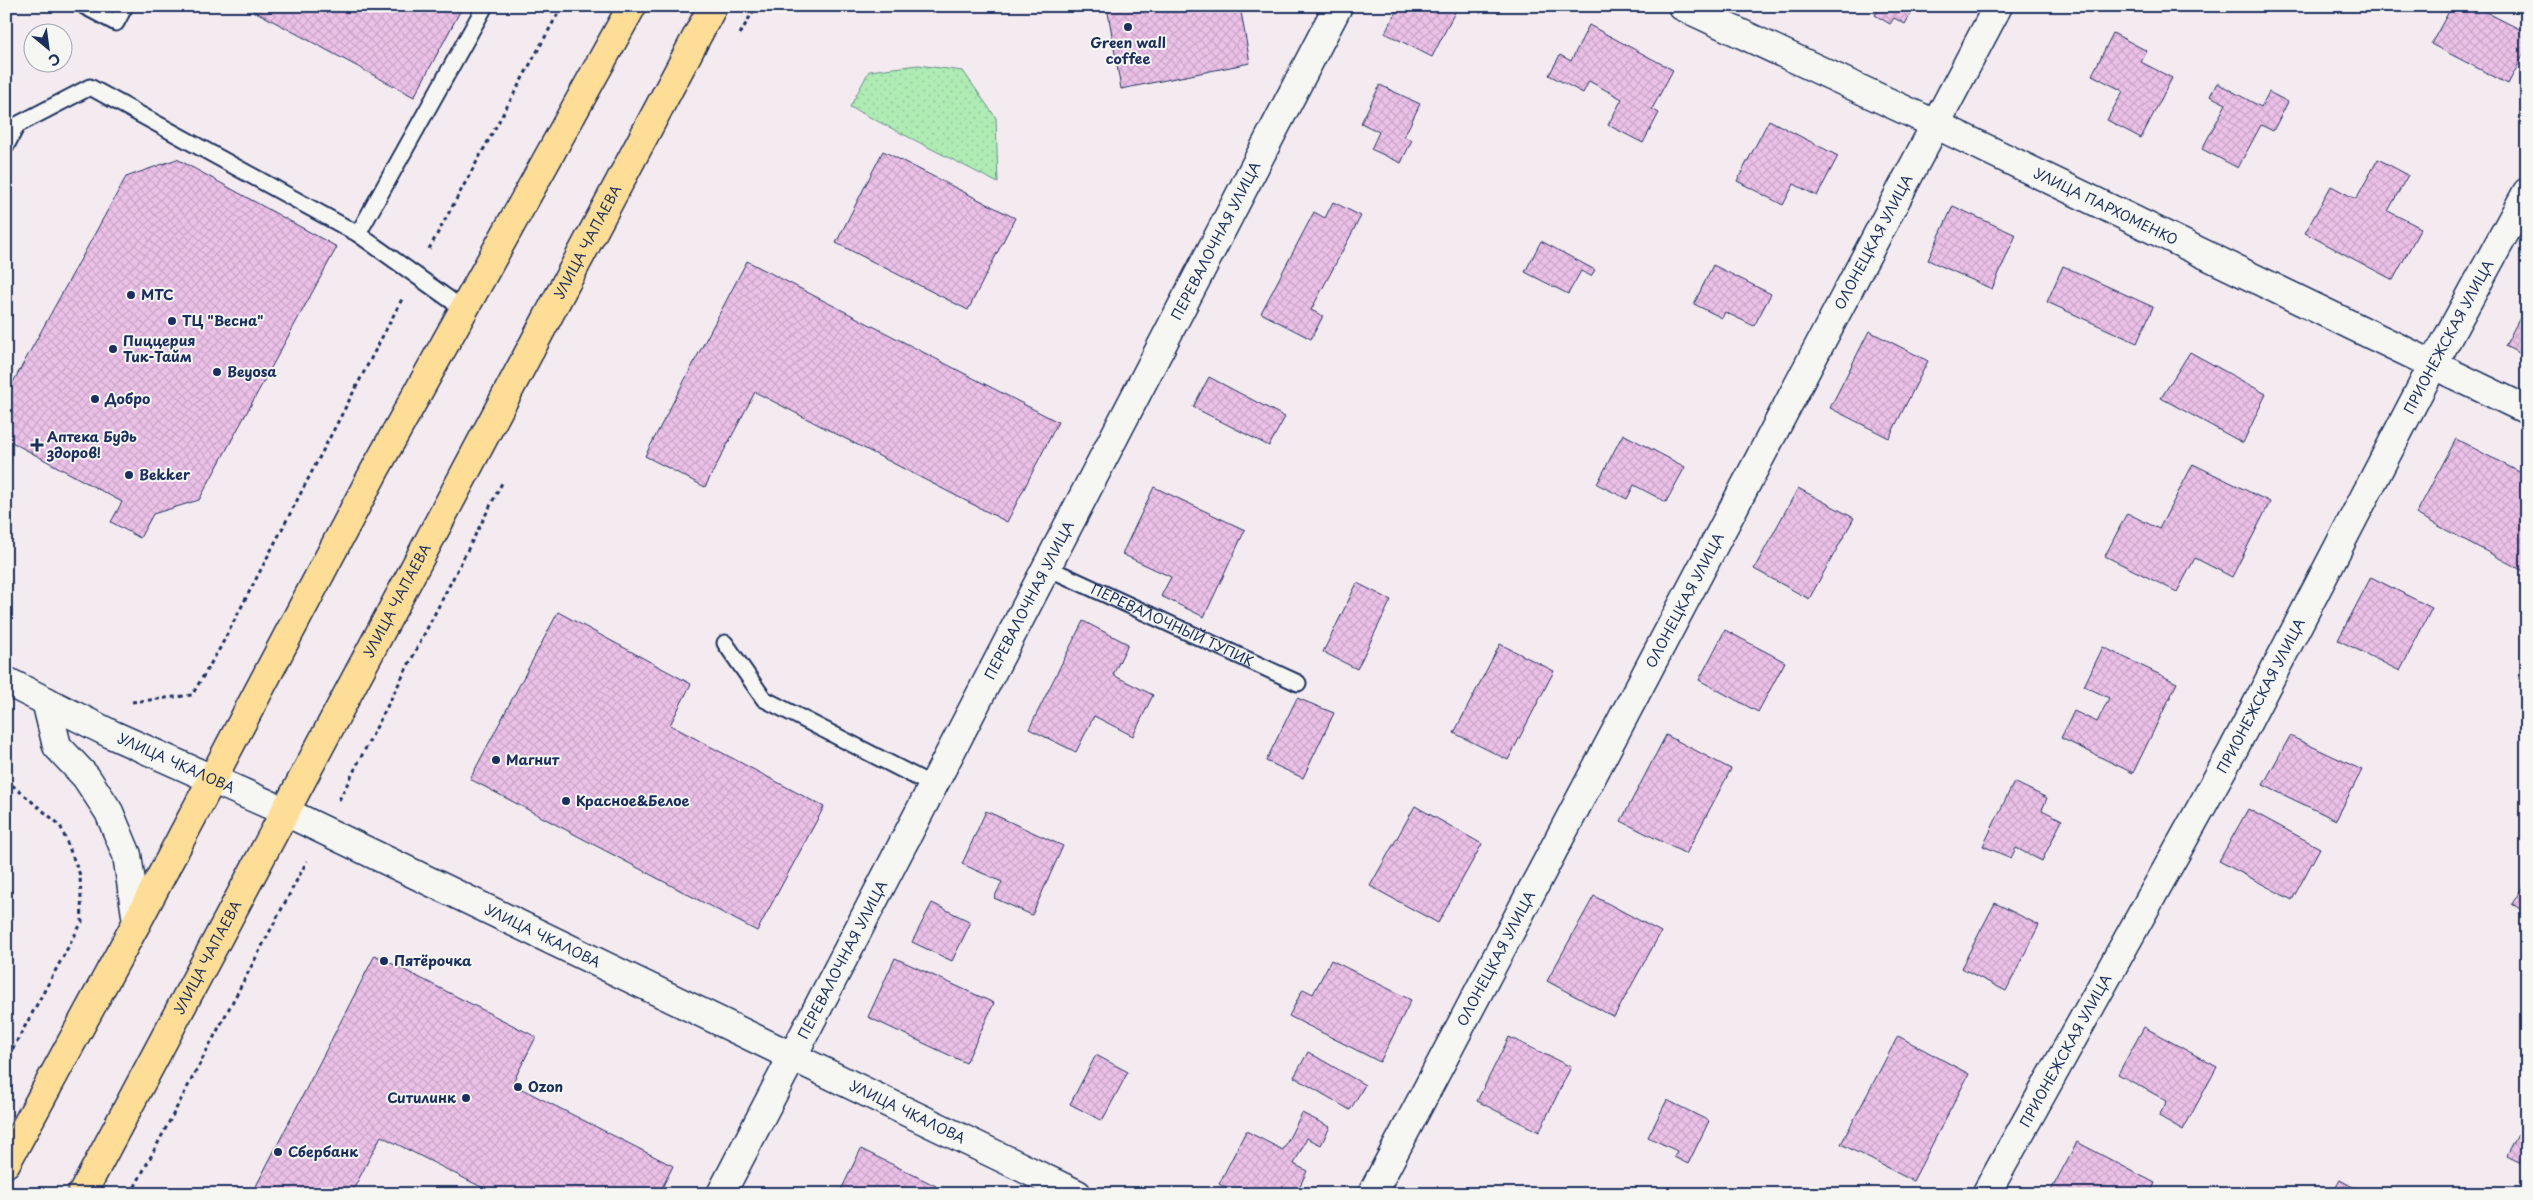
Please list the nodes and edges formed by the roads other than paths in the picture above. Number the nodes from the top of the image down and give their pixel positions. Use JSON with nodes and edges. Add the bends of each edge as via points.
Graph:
{"nodes":[{"id":1,"x":84,"y":6,"type":"edge"},
{"id":2,"x":125,"y":6,"type":"edge"},
{"id":3,"x":484,"y":6,"type":"edge"},
{"id":4,"x":632,"y":6,"type":"edge"},
{"id":5,"x":713,"y":6,"type":"edge"},
{"id":6,"x":1338,"y":6,"type":"edge"},
{"id":7,"x":1682,"y":6,"type":"edge"},
{"id":8,"x":1998,"y":6,"type":"edge"},
{"id":9,"x":1938,"y":125,"type":"junction"},
{"id":10,"x":6,"y":146,"type":"edge"},
{"id":11,"x":2527,"y":192,"type":"edge"},
{"id":12,"x":358,"y":234,"type":"junction"},
{"id":13,"x":463,"y":309,"type":"junction"},
{"id":14,"x":2433,"y":365,"type":"junction"},
{"id":15,"x":2527,"y":410,"type":"edge"},
{"id":16,"x":1046,"y":566,"type":"junction"},
{"id":17,"x":725,"y":643,"type":"dead end"},
{"id":18,"x":6,"y":681,"type":"edge"},
{"id":19,"x":1298,"y":683,"type":"dead end"},
{"id":20,"x":46,"y":701,"type":"junction"},
{"id":21,"x":212,"y":780,"type":"junction"},
{"id":22,"x":932,"y":785,"type":"junction"},
{"id":23,"x":286,"y":812,"type":"junction"},
{"id":24,"x":137,"y":922,"type":"junction"},
{"id":25,"x":791,"y":1056,"type":"junction"},
{"id":26,"x":6,"y":1163,"type":"edge"},
{"id":27,"x":82,"y":1194,"type":"edge"},
{"id":28,"x":721,"y":1194,"type":"edge"},
{"id":29,"x":1077,"y":1194,"type":"edge"},
{"id":30,"x":1372,"y":1194,"type":"edge"},
{"id":31,"x":1986,"y":1194,"type":"edge"}],
"edges":[{"from":1,"to":2,"type":"lane","via":[[116,23]]},
{"from":3,"to":12,"type":"lane"},
{"from":4,"to":13,"type":"main road"},
{"from":5,"to":23,"type":"main road","name":"УЛИЦА ЧАПАЕВА"},
{"from":6,"to":16,"type":"street","name":"ПЕРЕВАЛОЧНАЯ УЛИЦА"},
{"from":7,"to":9,"type":"street","name":"УЛИЦА ПАРХОМЕНКО"},
{"from":8,"to":9,"type":"street","name":"ОЛОНЕЦКАЯ УЛИЦА"},
{"from":9,"to":14,"type":"street","name":"УЛИЦА ПАРХОМЕНКО"},
{"from":9,"to":30,"type":"street","name":"ОЛОНЕЦКАЯ УЛИЦА"},
{"from":10,"to":12,"type":"lane","via":[[17,124],[90,87]]},
{"from":11,"to":14,"type":"street","name":"ПРИОНЕЖСКАЯ УЛИЦА"},
{"from":12,"to":13,"type":"lane"},
{"from":13,"to":21,"type":"main road"},
{"from":14,"to":15,"type":"street","name":"УЛИЦА ПАРХОМЕНКО"},
{"from":14,"to":31,"type":"street","name":"ПРИОНЕЖСКАЯ УЛИЦА","via":[[2232,752]]},
{"from":16,"to":19,"type":"lane","name":"ПЕРЕВАЛОЧНЫЙ ТУПИК"},
{"from":16,"to":22,"type":"street","name":"ПЕРЕВАЛОЧНАЯ УЛИЦА"},
{"from":17,"to":22,"type":"lane","via":[[764,699]]},
{"from":18,"to":20,"type":"street","name":"УЛИЦА ЧКАЛОВА"},
{"from":20,"to":21,"type":"street","name":"УЛИЦА ЧКАЛОВА"},
{"from":20,"to":24,"type":"street","via":[[57,746],[86,777],[109,812],[127,855]]},
{"from":21,"to":23,"type":"street","name":"УЛИЦА ЧКАЛОВА"},
{"from":21,"to":24,"type":"main road"},
{"from":22,"to":25,"type":"street","name":"ПЕРЕВАЛОЧНАЯ УЛИЦА"},
{"from":23,"to":25,"type":"street","name":"УЛИЦА ЧКАЛОВА"},
{"from":23,"to":27,"type":"main road","name":"УЛИЦА ЧАПАЕВА"},
{"from":24,"to":26,"type":"main road"},
{"from":25,"to":28,"type":"street","name":"ПЕРЕВАЛОЧНАЯ УЛИЦА"},
{"from":25,"to":29,"type":"street","name":"УЛИЦА ЧКАЛОВА"}]}
